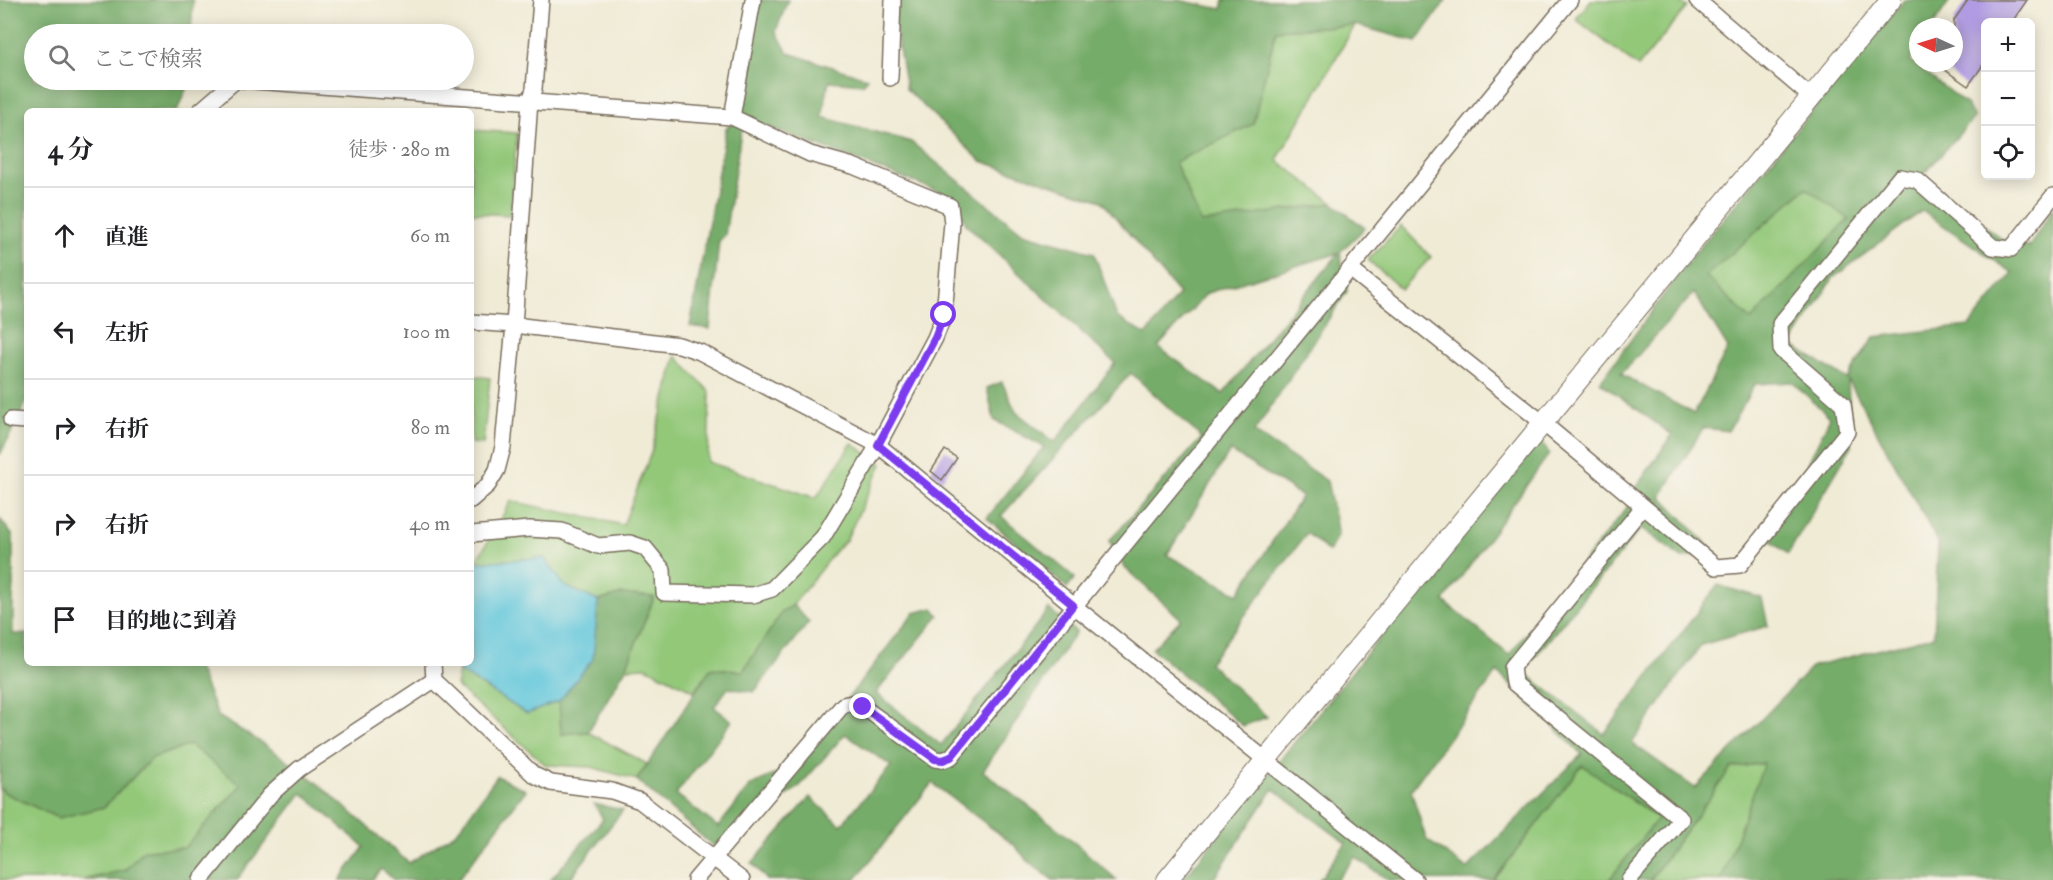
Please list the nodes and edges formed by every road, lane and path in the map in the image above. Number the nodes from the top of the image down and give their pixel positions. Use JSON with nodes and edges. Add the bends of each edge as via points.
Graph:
{"nodes":[{"id":1,"x":541,"y":0,"type":"edge"},
{"id":2,"x":753,"y":0,"type":"edge"},
{"id":3,"x":893,"y":0,"type":"edge"},
{"id":4,"x":1570,"y":0,"type":"edge"},
{"id":5,"x":1697,"y":0,"type":"edge"},
{"id":6,"x":1891,"y":0,"type":"edge"},
{"id":7,"x":890,"y":78,"type":"dead end"},
{"id":8,"x":224,"y":90,"type":"edge"},
{"id":9,"x":379,"y":90,"type":"edge"},
{"id":10,"x":1811,"y":97,"type":"junction"},
{"id":11,"x":530,"y":101,"type":"junction"},
{"id":12,"x":203,"y":108,"type":"edge"},
{"id":13,"x":732,"y":117,"type":"junction"},
{"id":14,"x":2053,"y":196,"type":"edge"},
{"id":15,"x":1350,"y":269,"type":"junction"},
{"id":16,"x":474,"y":322,"type":"edge"},
{"id":17,"x":514,"y":325,"type":"junction"},
{"id":18,"x":11,"y":420,"type":"dead end"},
{"id":19,"x":24,"y":421,"type":"edge"},
{"id":20,"x":1543,"y":423,"type":"junction"},
{"id":21,"x":878,"y":445,"type":"junction"},
{"id":22,"x":474,"y":497,"type":"edge"},
{"id":23,"x":1643,"y":507,"type":"junction"},
{"id":24,"x":474,"y":534,"type":"edge"},
{"id":25,"x":1073,"y":605,"type":"junction"},
{"id":26,"x":433,"y":666,"type":"edge"},
{"id":27,"x":434,"y":680,"type":"junction"},
{"id":28,"x":1266,"y":759,"type":"junction"},
{"id":29,"x":714,"y":857,"type":"junction"},
{"id":30,"x":201,"y":880,"type":"edge"},
{"id":31,"x":695,"y":880,"type":"edge"},
{"id":32,"x":742,"y":880,"type":"edge"},
{"id":33,"x":1167,"y":880,"type":"edge"},
{"id":34,"x":1415,"y":880,"type":"edge"},
{"id":35,"x":1629,"y":880,"type":"edge"}],
"edges":[{"from":1,"to":11,"type":"street"},
{"from":2,"to":13,"type":"street"},
{"from":3,"to":7,"type":"street"},
{"from":4,"to":15,"type":"street"},
{"from":5,"to":10,"type":"street"},
{"from":6,"to":10,"type":"street"},
{"from":8,"to":12,"type":"street"},
{"from":9,"to":11,"type":"street"},
{"from":10,"to":20,"type":"street"},
{"from":11,"to":13,"type":"street"},
{"from":11,"to":17,"type":"street"},
{"from":13,"to":21,"type":"street","via":[[810,154],[853,166],[950,206],[944,315]]},
{"from":14,"to":23,"type":"street","via":[[2011,249],[1993,247],[1917,180],[1900,177],[1780,324],[1781,350],[1843,404],[1847,432],[1740,565],[1716,567]]},
{"from":15,"to":20,"type":"street"},
{"from":15,"to":25,"type":"street"},
{"from":16,"to":17,"type":"street"},
{"from":17,"to":21,"type":"street","via":[[679,345],[700,352]]},
{"from":17,"to":22,"type":"street","via":[[503,447],[497,470]]},
{"from":18,"to":19,"type":"street"},
{"from":20,"to":23,"type":"street"},
{"from":20,"to":28,"type":"street"},
{"from":21,"to":24,"type":"street","via":[[823,537],[772,589],[753,595],[664,593],[663,570],[645,548],[630,543],[598,546],[562,531]]},
{"from":21,"to":25,"type":"street"},
{"from":23,"to":35,"type":"street","via":[[1512,667],[1514,683],[1681,819]]},
{"from":25,"to":28,"type":"street"},
{"from":25,"to":29,"type":"street","via":[[951,757],[935,759],[863,707],[843,705]]},
{"from":26,"to":27,"type":"street"},
{"from":27,"to":29,"type":"street","via":[[534,775],[551,783],[612,792],[640,801]]},
{"from":27,"to":30,"type":"street","via":[[299,769],[270,795]]},
{"from":28,"to":33,"type":"street"},
{"from":28,"to":34,"type":"street"},
{"from":29,"to":31,"type":"street"},
{"from":29,"to":32,"type":"street"}]}
